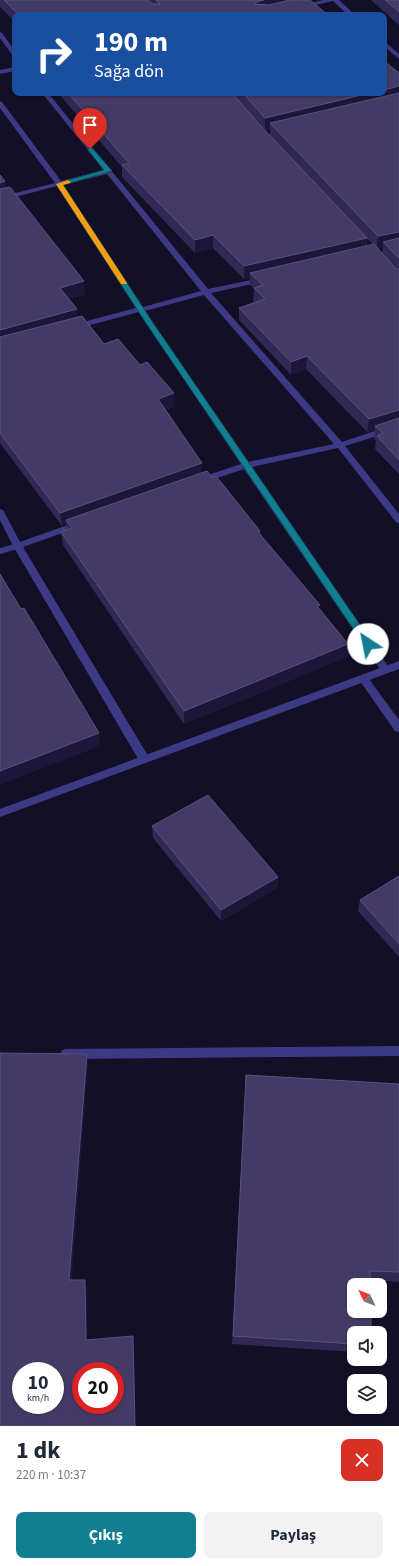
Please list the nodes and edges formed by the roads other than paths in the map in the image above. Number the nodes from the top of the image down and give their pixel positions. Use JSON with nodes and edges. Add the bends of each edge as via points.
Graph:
{"nodes":[{"id":1,"x":334,"y":0,"type":"edge"},
{"id":2,"x":296,"y":8,"type":"edge"},
{"id":3,"x":348,"y":12,"type":"edge"},
{"id":4,"x":0,"y":34,"type":"edge"},
{"id":5,"x":387,"y":46,"type":"edge"},
{"id":6,"x":12,"y":51,"type":"edge"},
{"id":7,"x":399,"y":57,"type":"edge"},
{"id":8,"x":12,"y":70,"type":"edge"},
{"id":9,"x":0,"y":72,"type":"edge"},
{"id":10,"x":47,"y":96,"type":"edge"},
{"id":11,"x":0,"y":103,"type":"edge"},
{"id":12,"x":108,"y":171,"type":"junction"},
{"id":13,"x":59,"y":184,"type":"junction"},
{"id":14,"x":0,"y":199,"type":"edge"},
{"id":15,"x":275,"y":276,"type":"edge"},
{"id":16,"x":206,"y":292,"type":"junction"},
{"id":17,"x":141,"y":310,"type":"junction"},
{"id":18,"x":67,"y":329,"type":"edge"},
{"id":19,"x":399,"y":426,"type":"edge"},
{"id":20,"x":340,"y":445,"type":"junction"},
{"id":21,"x":246,"y":465,"type":"junction"},
{"id":22,"x":187,"y":486,"type":"edge"},
{"id":23,"x":0,"y":512,"type":"edge"},
{"id":24,"x":92,"y":520,"type":"edge"},
{"id":25,"x":399,"y":520,"type":"edge"},
{"id":26,"x":18,"y":546,"type":"junction"},
{"id":27,"x":0,"y":551,"type":"edge"},
{"id":28,"x":399,"y":665,"type":"edge"},
{"id":29,"x":385,"y":669,"type":"junction"},
{"id":30,"x":363,"y":678,"type":"junction"},
{"id":31,"x":399,"y":728,"type":"edge"},
{"id":32,"x":144,"y":759,"type":"junction"},
{"id":33,"x":0,"y":813,"type":"edge"},
{"id":34,"x":399,"y":1051,"type":"edge"},
{"id":35,"x":56,"y":1054,"type":"edge"}],
"edges":[{"from":1,"to":2,"type":"street"},
{"from":1,"to":3,"type":"street"},
{"from":4,"to":6,"type":"street"},
{"from":5,"to":7,"type":"street"},
{"from":8,"to":9,"type":"street"},
{"from":10,"to":12,"type":"street"},
{"from":11,"to":13,"type":"street"},
{"from":12,"to":13,"type":"street"},
{"from":12,"to":16,"type":"street"},
{"from":13,"to":14,"type":"street"},
{"from":13,"to":17,"type":"street"},
{"from":15,"to":16,"type":"street"},
{"from":16,"to":17,"type":"street"},
{"from":16,"to":20,"type":"street"},
{"from":17,"to":18,"type":"street"},
{"from":17,"to":21,"type":"street"},
{"from":19,"to":20,"type":"street"},
{"from":20,"to":21,"type":"street"},
{"from":20,"to":25,"type":"street"},
{"from":21,"to":22,"type":"street"},
{"from":21,"to":29,"type":"street"},
{"from":23,"to":26,"type":"street"},
{"from":24,"to":26,"type":"street"},
{"from":26,"to":27,"type":"street"},
{"from":26,"to":32,"type":"street"},
{"from":28,"to":29,"type":"street"},
{"from":29,"to":30,"type":"street"},
{"from":30,"to":31,"type":"street"},
{"from":30,"to":32,"type":"street"},
{"from":32,"to":33,"type":"street"},
{"from":34,"to":35,"type":"street"}]}
